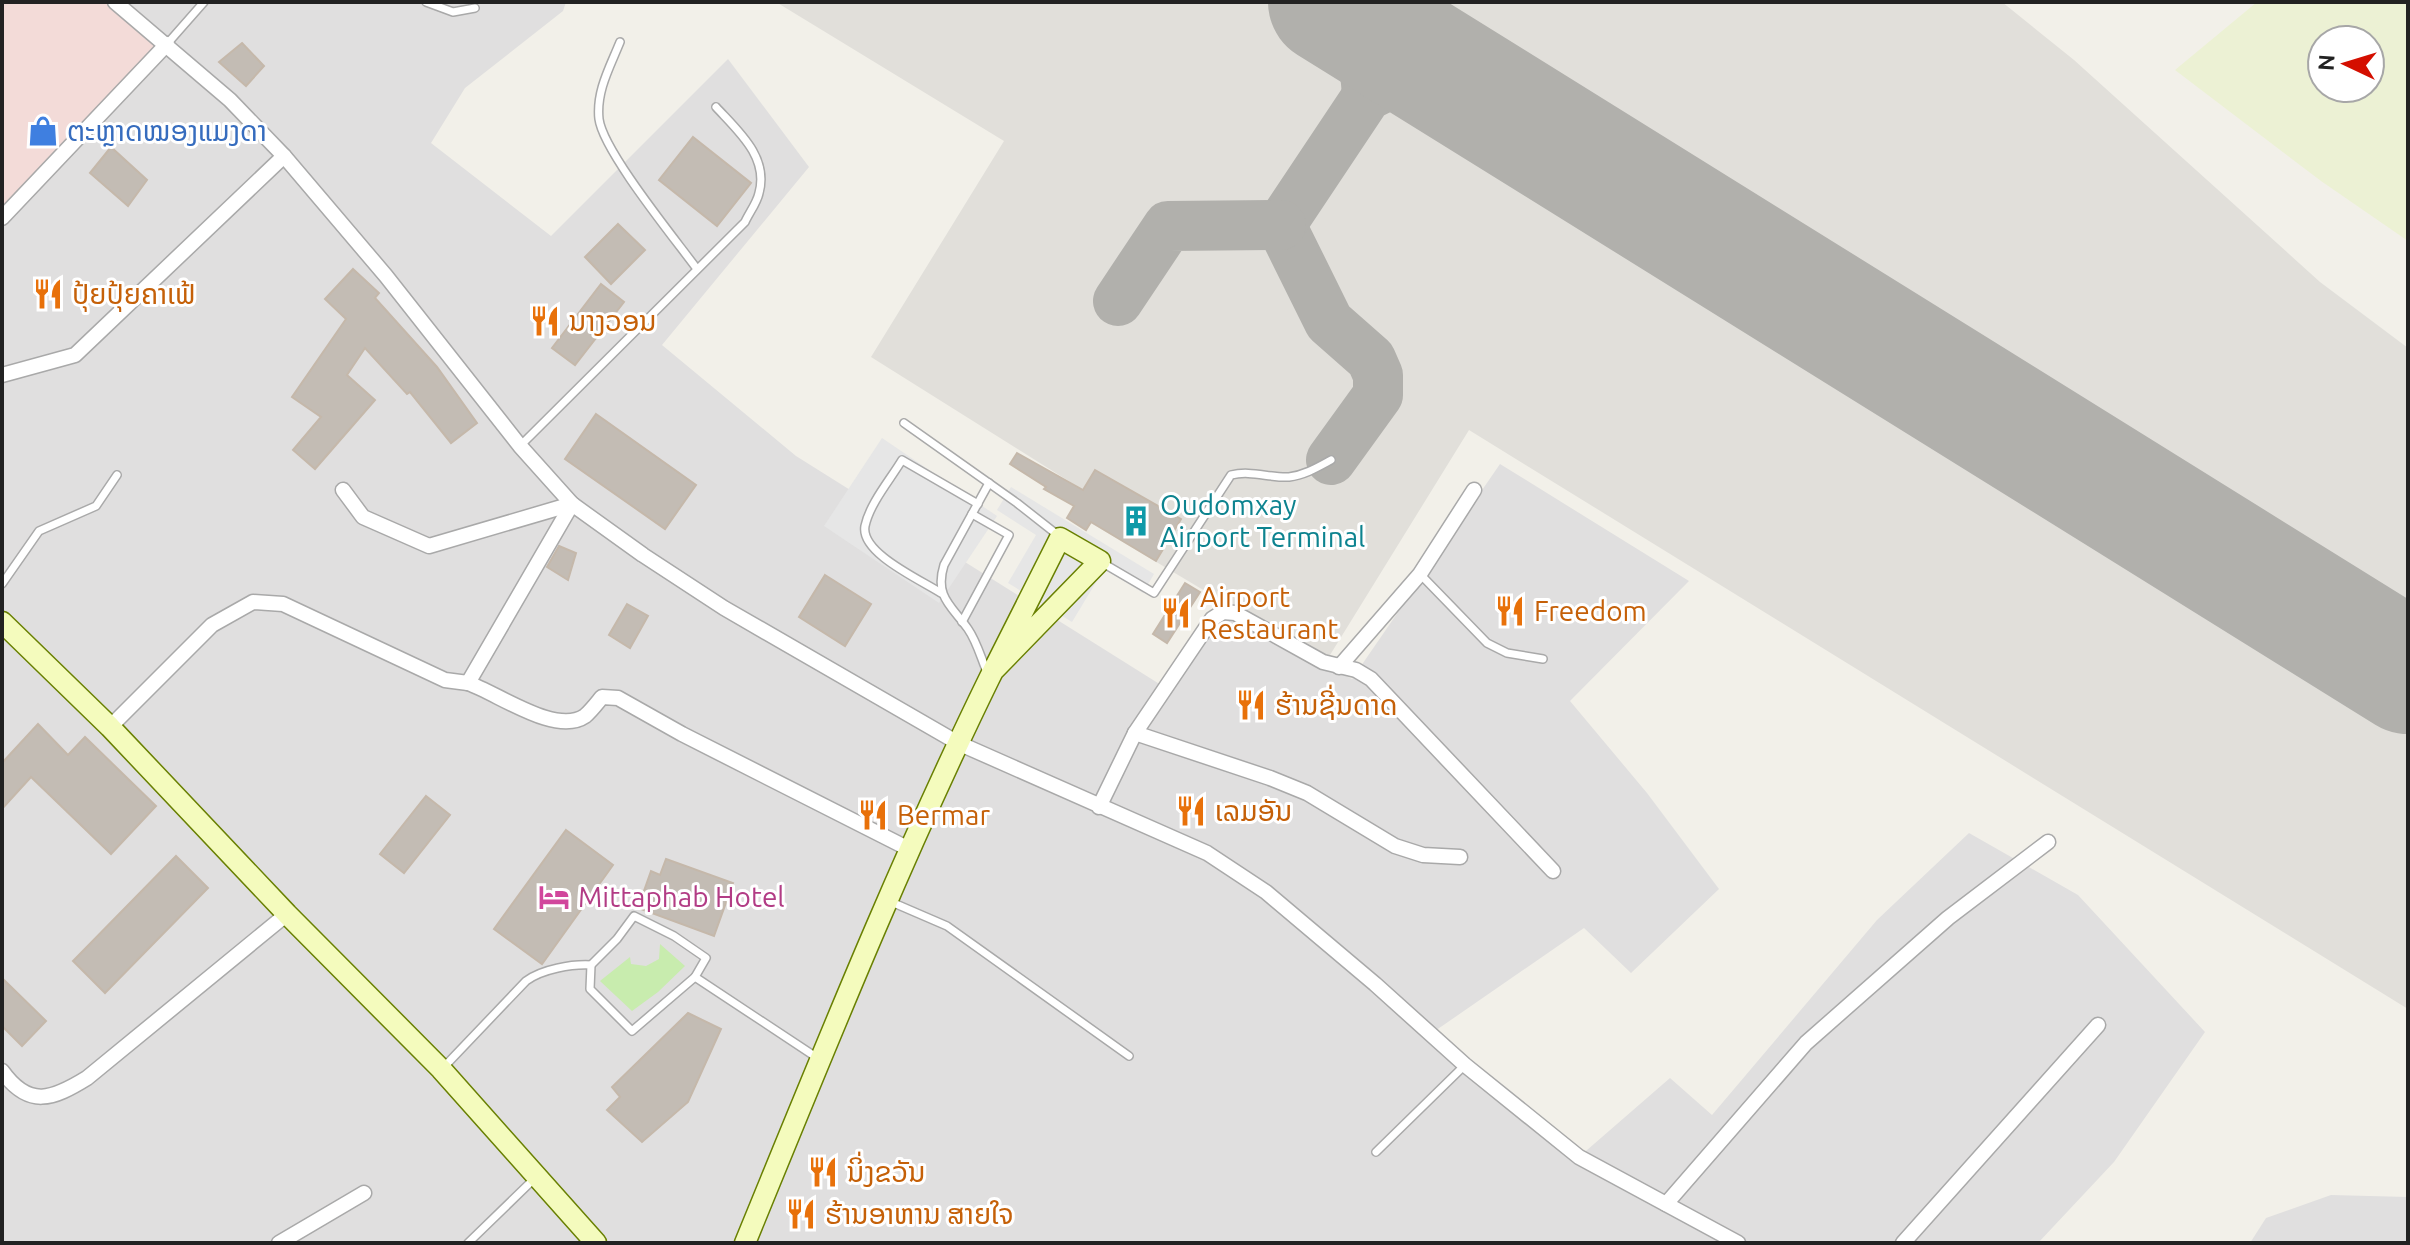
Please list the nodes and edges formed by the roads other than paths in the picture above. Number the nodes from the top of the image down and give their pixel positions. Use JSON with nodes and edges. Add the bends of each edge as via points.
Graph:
{"nodes":[{"id":1,"x":115,"y":2,"type":"edge"},
{"id":2,"x":204,"y":2,"type":"edge"},
{"id":3,"x":426,"y":2,"type":"edge"},
{"id":4,"x":475,"y":8,"type":"dead end"},
{"id":5,"x":620,"y":42,"type":"dead end"},
{"id":6,"x":167,"y":44,"type":"junction"},
{"id":7,"x":716,"y":107,"type":"dead end"},
{"id":8,"x":284,"y":156,"type":"junction"},
{"id":9,"x":2,"y":218,"type":"edge"},
{"id":10,"x":697,"y":269,"type":"junction"},
{"id":11,"x":2,"y":375,"type":"edge"},
{"id":12,"x":904,"y":423,"type":"dead end"},
{"id":13,"x":520,"y":446,"type":"junction"},
{"id":14,"x":1331,"y":460,"type":"dead end"},
{"id":15,"x":117,"y":475,"type":"dead end"},
{"id":16,"x":989,"y":483,"type":"junction"},
{"id":17,"x":343,"y":490,"type":"dead end"},
{"id":18,"x":1474,"y":490,"type":"dead end"},
{"id":19,"x":572,"y":504,"type":"junction"},
{"id":20,"x":978,"y":504,"type":"junction"},
{"id":21,"x":972,"y":514,"type":"junction"},
{"id":22,"x":1060,"y":538,"type":"junction"},
{"id":23,"x":1100,"y":561,"type":"junction"},
{"id":24,"x":1420,"y":574,"type":"junction"},
{"id":25,"x":2,"y":584,"type":"edge"},
{"id":26,"x":941,"y":593,"type":"junction"},
{"id":27,"x":2,"y":622,"type":"edge"},
{"id":28,"x":962,"y":622,"type":"junction"},
{"id":29,"x":1543,"y":659,"type":"dead end"},
{"id":30,"x":1339,"y":667,"type":"junction"},
{"id":31,"x":991,"y":675,"type":"junction"},
{"id":32,"x":468,"y":683,"type":"junction"},
{"id":33,"x":110,"y":727,"type":"junction"},
{"id":34,"x":1135,"y":733,"type":"junction"},
{"id":35,"x":958,"y":743,"type":"junction"},
{"id":36,"x":1099,"y":807,"type":"junction"},
{"id":37,"x":2048,"y":842,"type":"dead end"},
{"id":38,"x":909,"y":849,"type":"junction"},
{"id":39,"x":1460,"y":857,"type":"dead end"},
{"id":40,"x":1553,"y":871,"type":"dead end"},
{"id":41,"x":886,"y":900,"type":"junction"},
{"id":42,"x":287,"y":914,"type":"junction"},
{"id":43,"x":591,"y":965,"type":"junction"},
{"id":44,"x":695,"y":977,"type":"junction"},
{"id":45,"x":2098,"y":1025,"type":"dead end"},
{"id":46,"x":1129,"y":1056,"type":"dead end"},
{"id":47,"x":820,"y":1060,"type":"junction"},
{"id":48,"x":1465,"y":1065,"type":"junction"},
{"id":49,"x":441,"y":1069,"type":"junction"},
{"id":50,"x":2,"y":1071,"type":"edge"},
{"id":51,"x":1376,"y":1152,"type":"dead end"},
{"id":52,"x":537,"y":1176,"type":"junction"},
{"id":53,"x":364,"y":1193,"type":"dead end"},
{"id":54,"x":1666,"y":1204,"type":"junction"},
{"id":55,"x":279,"y":1243,"type":"edge"},
{"id":56,"x":468,"y":1243,"type":"edge"},
{"id":57,"x":596,"y":1243,"type":"edge"},
{"id":58,"x":745,"y":1243,"type":"edge"},
{"id":59,"x":1738,"y":1243,"type":"edge"},
{"id":60,"x":1903,"y":1243,"type":"edge"}],
"edges":[{"from":1,"to":6,"type":"street"},
{"from":2,"to":6,"type":"lane"},
{"from":3,"to":4,"type":"lane","via":[[453,12]]},
{"from":5,"to":10,"type":"lane","via":[[601,88],[599,120],[609,147]]},
{"from":6,"to":8,"type":"street"},
{"from":6,"to":9,"type":"street"},
{"from":7,"to":10,"type":"lane","via":[[749,143],[761,168],[759,194],[745,222]]},
{"from":8,"to":11,"type":"street","via":[[75,355]]},
{"from":8,"to":13,"type":"street"},
{"from":10,"to":13,"type":"lane"},
{"from":12,"to":16,"type":"lane"},
{"from":13,"to":19,"type":"street"},
{"from":14,"to":23,"type":"lane","via":[[1289,477],[1231,475],[1154,593]]},
{"from":15,"to":25,"type":"lane","via":[[96,506],[39,531]]},
{"from":16,"to":20,"type":"lane"},
{"from":16,"to":22,"type":"lane"},
{"from":17,"to":19,"type":"street","via":[[363,517],[429,546]]},
{"from":18,"to":24,"type":"street"},
{"from":19,"to":32,"type":"street"},
{"from":19,"to":35,"type":"street","via":[[724,608]]},
{"from":20,"to":21,"type":"lane"},
{"from":20,"to":26,"type":"lane","via":[[902,460],[869,515],[864,528],[875,550]]},
{"from":21,"to":26,"type":"lane","via":[[944,565]]},
{"from":21,"to":28,"type":"lane","via":[[1009,535]]},
{"from":22,"to":23,"type":"street"},
{"from":22,"to":31,"type":"street"},
{"from":23,"to":31,"type":"street"},
{"from":24,"to":29,"type":"lane","via":[[1487,643],[1507,653]]},
{"from":24,"to":30,"type":"street"},
{"from":26,"to":28,"type":"lane"},
{"from":27,"to":33,"type":"street"},
{"from":28,"to":31,"type":"lane"},
{"from":30,"to":34,"type":"street","via":[[1235,613],[1223,612],[1212,619]]},
{"from":30,"to":40,"type":"street","via":[[1371,679]]},
{"from":31,"to":35,"type":"street"},
{"from":32,"to":33,"type":"street","via":[[445,680],[283,604],[253,602],[212,625]]},
{"from":32,"to":38,"type":"street","via":[[547,721],[584,717],[602,697],[618,698]]},
{"from":33,"to":42,"type":"street"},
{"from":34,"to":36,"type":"street"},
{"from":34,"to":39,"type":"street","via":[[1307,793],[1395,846],[1423,855]]},
{"from":35,"to":36,"type":"street"},
{"from":35,"to":38,"type":"street"},
{"from":36,"to":48,"type":"street","via":[[1207,853],[1266,892]]},
{"from":37,"to":54,"type":"street","via":[[1948,918],[1806,1043]]},
{"from":38,"to":41,"type":"street"},
{"from":41,"to":46,"type":"lane","via":[[947,926]]},
{"from":41,"to":47,"type":"street"},
{"from":42,"to":49,"type":"street"},
{"from":42,"to":50,"type":"street","via":[[62,1094],[26,1094]]},
{"from":43,"to":44,"type":"lane","via":[[590,989],[632,1031]]},
{"from":43,"to":44,"type":"lane","via":[[634,916],[706,958]]},
{"from":43,"to":49,"type":"lane","via":[[532,976]]},
{"from":44,"to":47,"type":"lane"},
{"from":45,"to":60,"type":"street"},
{"from":47,"to":58,"type":"street"},
{"from":48,"to":51,"type":"lane"},
{"from":48,"to":54,"type":"street","via":[[1579,1157]]},
{"from":49,"to":52,"type":"street"},
{"from":52,"to":56,"type":"lane"},
{"from":52,"to":57,"type":"street"},
{"from":53,"to":55,"type":"street"},
{"from":54,"to":59,"type":"street"}]}
